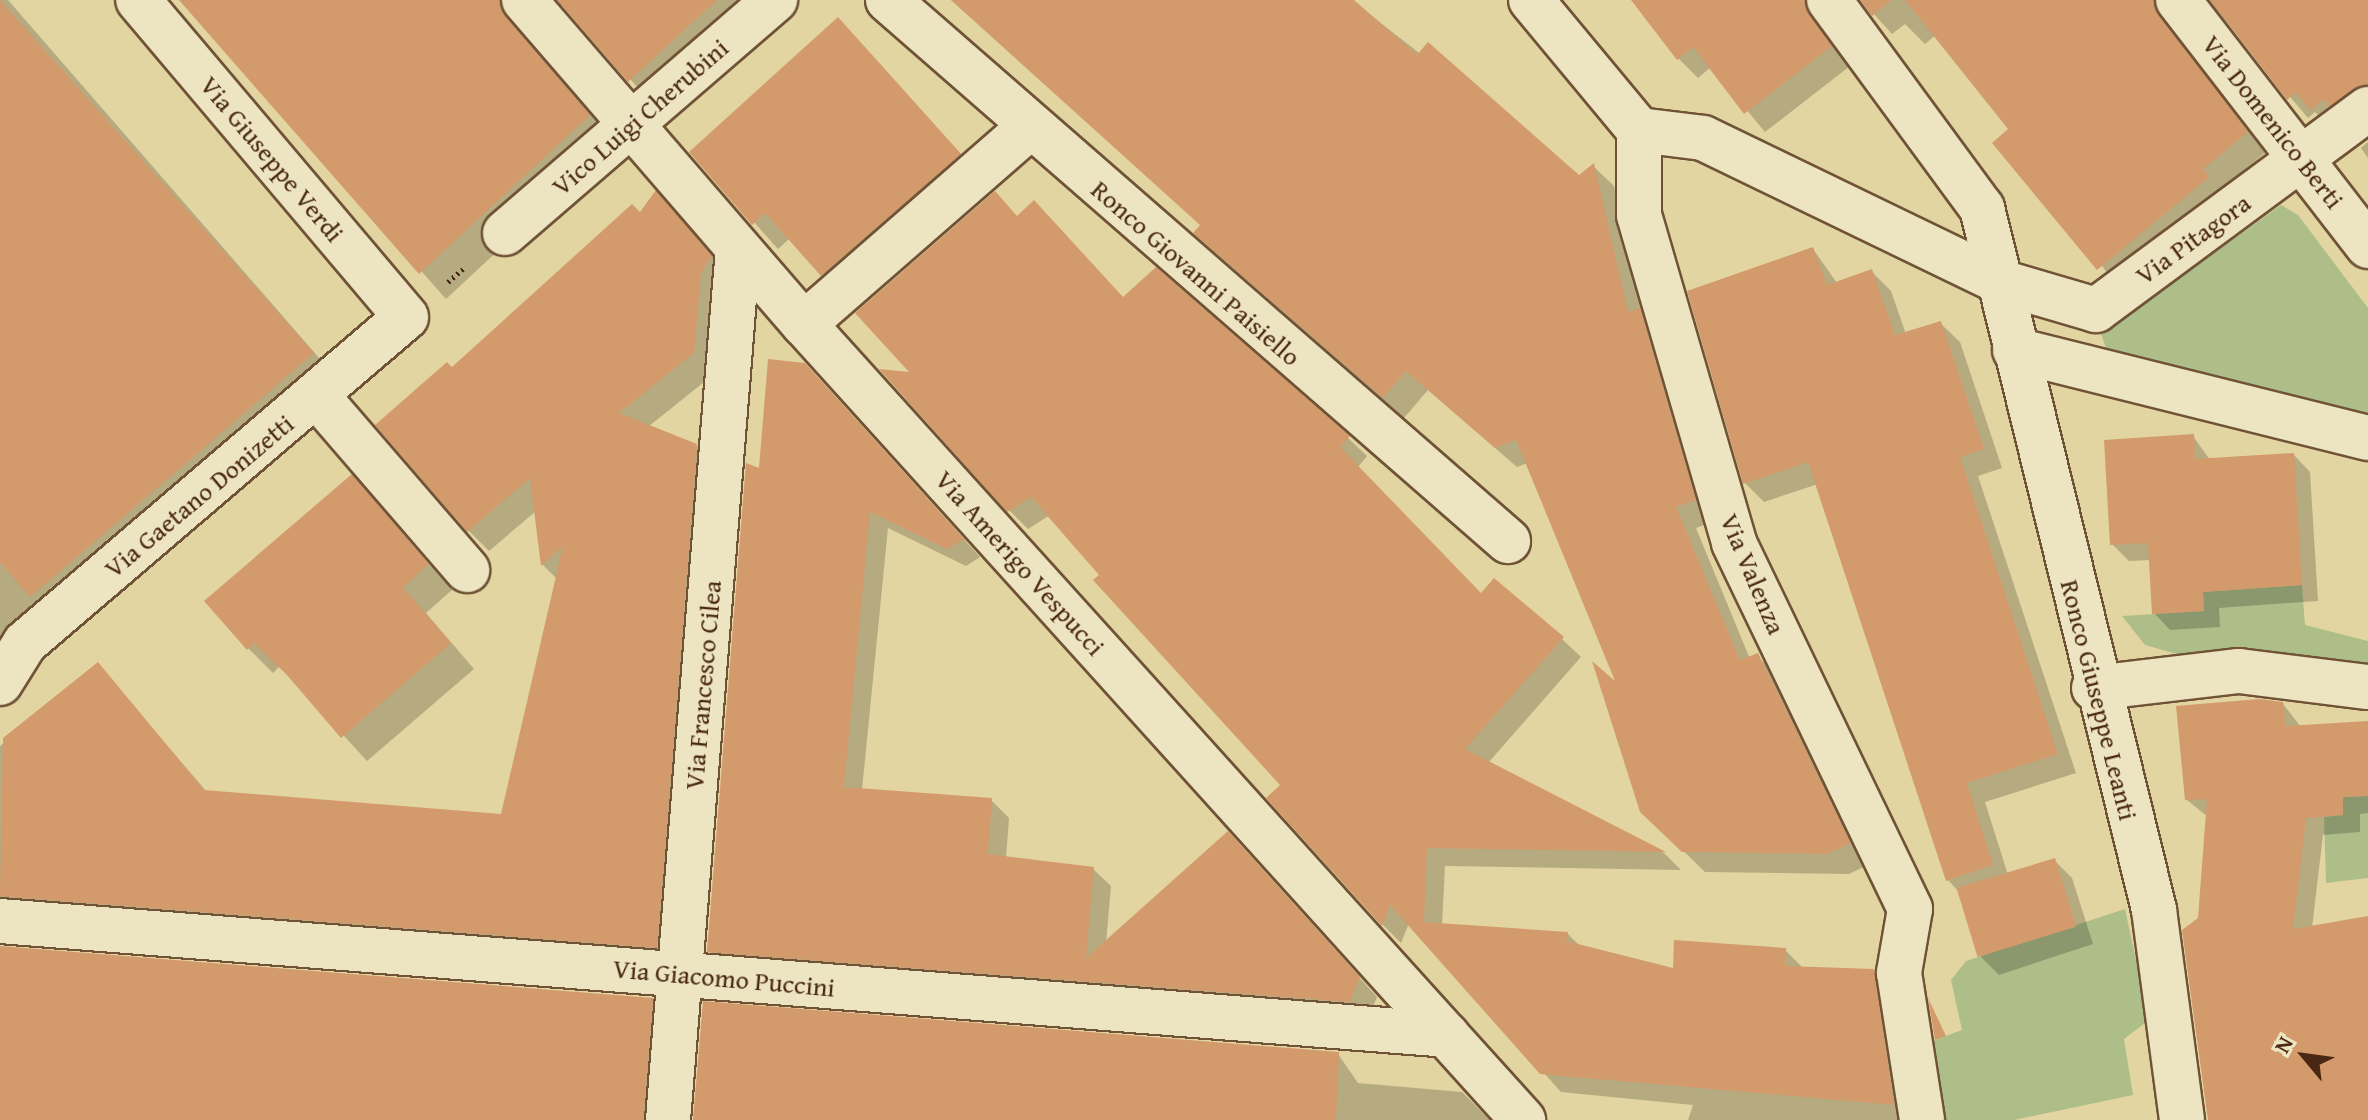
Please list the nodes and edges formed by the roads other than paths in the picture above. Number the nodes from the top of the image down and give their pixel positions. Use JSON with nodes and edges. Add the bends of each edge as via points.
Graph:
{"nodes":[{"id":1,"x":138,"y":0,"type":"edge"},
{"id":2,"x":524,"y":0,"type":"edge"},
{"id":3,"x":775,"y":0,"type":"edge"},
{"id":4,"x":888,"y":0,"type":"edge"},
{"id":5,"x":1829,"y":0,"type":"edge"},
{"id":6,"x":2178,"y":0,"type":"edge"},
{"id":7,"x":1551,"y":7,"type":"edge"},
{"id":8,"x":2368,"y":109,"type":"edge"},
{"id":9,"x":635,"y":123,"type":"junction"},
{"id":10,"x":1029,"y":128,"type":"junction"},
{"id":11,"x":1639,"y":130,"type":"junction"},
{"id":12,"x":2304,"y":159,"type":"junction"},
{"id":13,"x":505,"y":233,"type":"road end"},
{"id":14,"x":2368,"y":246,"type":"edge"},
{"id":15,"x":738,"y":249,"type":"junction"},
{"id":16,"x":2001,"y":282,"type":"junction"},
{"id":17,"x":406,"y":317,"type":"joint"},
{"id":18,"x":804,"y":324,"type":"junction"},
{"id":19,"x":2015,"y":350,"type":"junction"},
{"id":20,"x":317,"y":396,"type":"junction"},
{"id":21,"x":2368,"y":438,"type":"edge"},
{"id":22,"x":1508,"y":541,"type":"dead end"},
{"id":23,"x":467,"y":570,"type":"dead end"},
{"id":24,"x":13,"y":629,"type":"edge"},
{"id":25,"x":0,"y":683,"type":"edge"},
{"id":26,"x":2368,"y":687,"type":"edge"},
{"id":27,"x":2094,"y":688,"type":"junction"},
{"id":28,"x":0,"y":921,"type":"edge"},
{"id":29,"x":680,"y":974,"type":"junction"},
{"id":30,"x":1447,"y":1035,"type":"junction"},
{"id":31,"x":668,"y":1120,"type":"edge"},
{"id":32,"x":1523,"y":1120,"type":"edge"},
{"id":33,"x":1922,"y":1120,"type":"edge"},
{"id":34,"x":2182,"y":1120,"type":"edge"}],
"edges":[{"from":1,"to":17,"type":"street","name":"Via Giuseppe Verdi"},
{"from":2,"to":9,"type":"street","name":"Via Amerigo Vespucci"},
{"from":3,"to":9,"type":"street","name":"Vico Luigi Cherubini"},
{"from":4,"to":10,"type":"street","name":"Ronco Giovanni Paisiello"},
{"from":5,"to":16,"type":"street","name":"Ronco Giuseppe Leanti","via":[[1982,208]]},
{"from":6,"to":12,"type":"street","name":"Via Domenico Berti"},
{"from":7,"to":11,"type":"street"},
{"from":8,"to":12,"type":"street","name":"Via Pitagora"},
{"from":9,"to":13,"type":"street","name":"Vico Luigi Cherubini"},
{"from":9,"to":15,"type":"street","name":"Via Amerigo Vespucci"},
{"from":10,"to":18,"type":"street"},
{"from":10,"to":22,"type":"street","name":"Ronco Giovanni Paisiello"},
{"from":11,"to":16,"type":"street","via":[[1703,138]]},
{"from":11,"to":33,"type":"street","name":"Via Valenza","via":[[1639,215],[1734,543],[1910,909],[1899,973]]},
{"from":12,"to":14,"type":"street","name":"Via Domenico Berti"},
{"from":12,"to":16,"type":"street","name":"Via Pitagora","via":[[2096,310]]},
{"from":15,"to":18,"type":"street","name":"Via Amerigo Vespucci"},
{"from":15,"to":29,"type":"street","name":"Via Francesco Cilea"},
{"from":16,"to":19,"type":"street","name":"Ronco Giuseppe Leanti"},
{"from":17,"to":20,"type":"street","name":"Via Gaetano Donizetti"},
{"from":18,"to":30,"type":"street","name":"Via Amerigo Vespucci"},
{"from":19,"to":21,"type":"street"},
{"from":19,"to":27,"type":"street","name":"Ronco Giuseppe Leanti"},
{"from":20,"to":23,"type":"street"},
{"from":20,"to":24,"type":"street","name":"Via Gaetano Donizetti"},
{"from":24,"to":25,"type":"street","name":"Via Gaetano Donizetti"},
{"from":26,"to":27,"type":"street","via":[[2239,671]]},
{"from":27,"to":34,"type":"street","name":"Ronco Giuseppe Leanti","via":[[2154,910]]},
{"from":28,"to":29,"type":"street","name":"Via Giacomo Puccini"},
{"from":29,"to":30,"type":"street","name":"Via Giacomo Puccini"},
{"from":29,"to":31,"type":"street","name":"Via Francesco Cilea"},
{"from":30,"to":32,"type":"street","name":"Via Amerigo Vespucci"}]}
